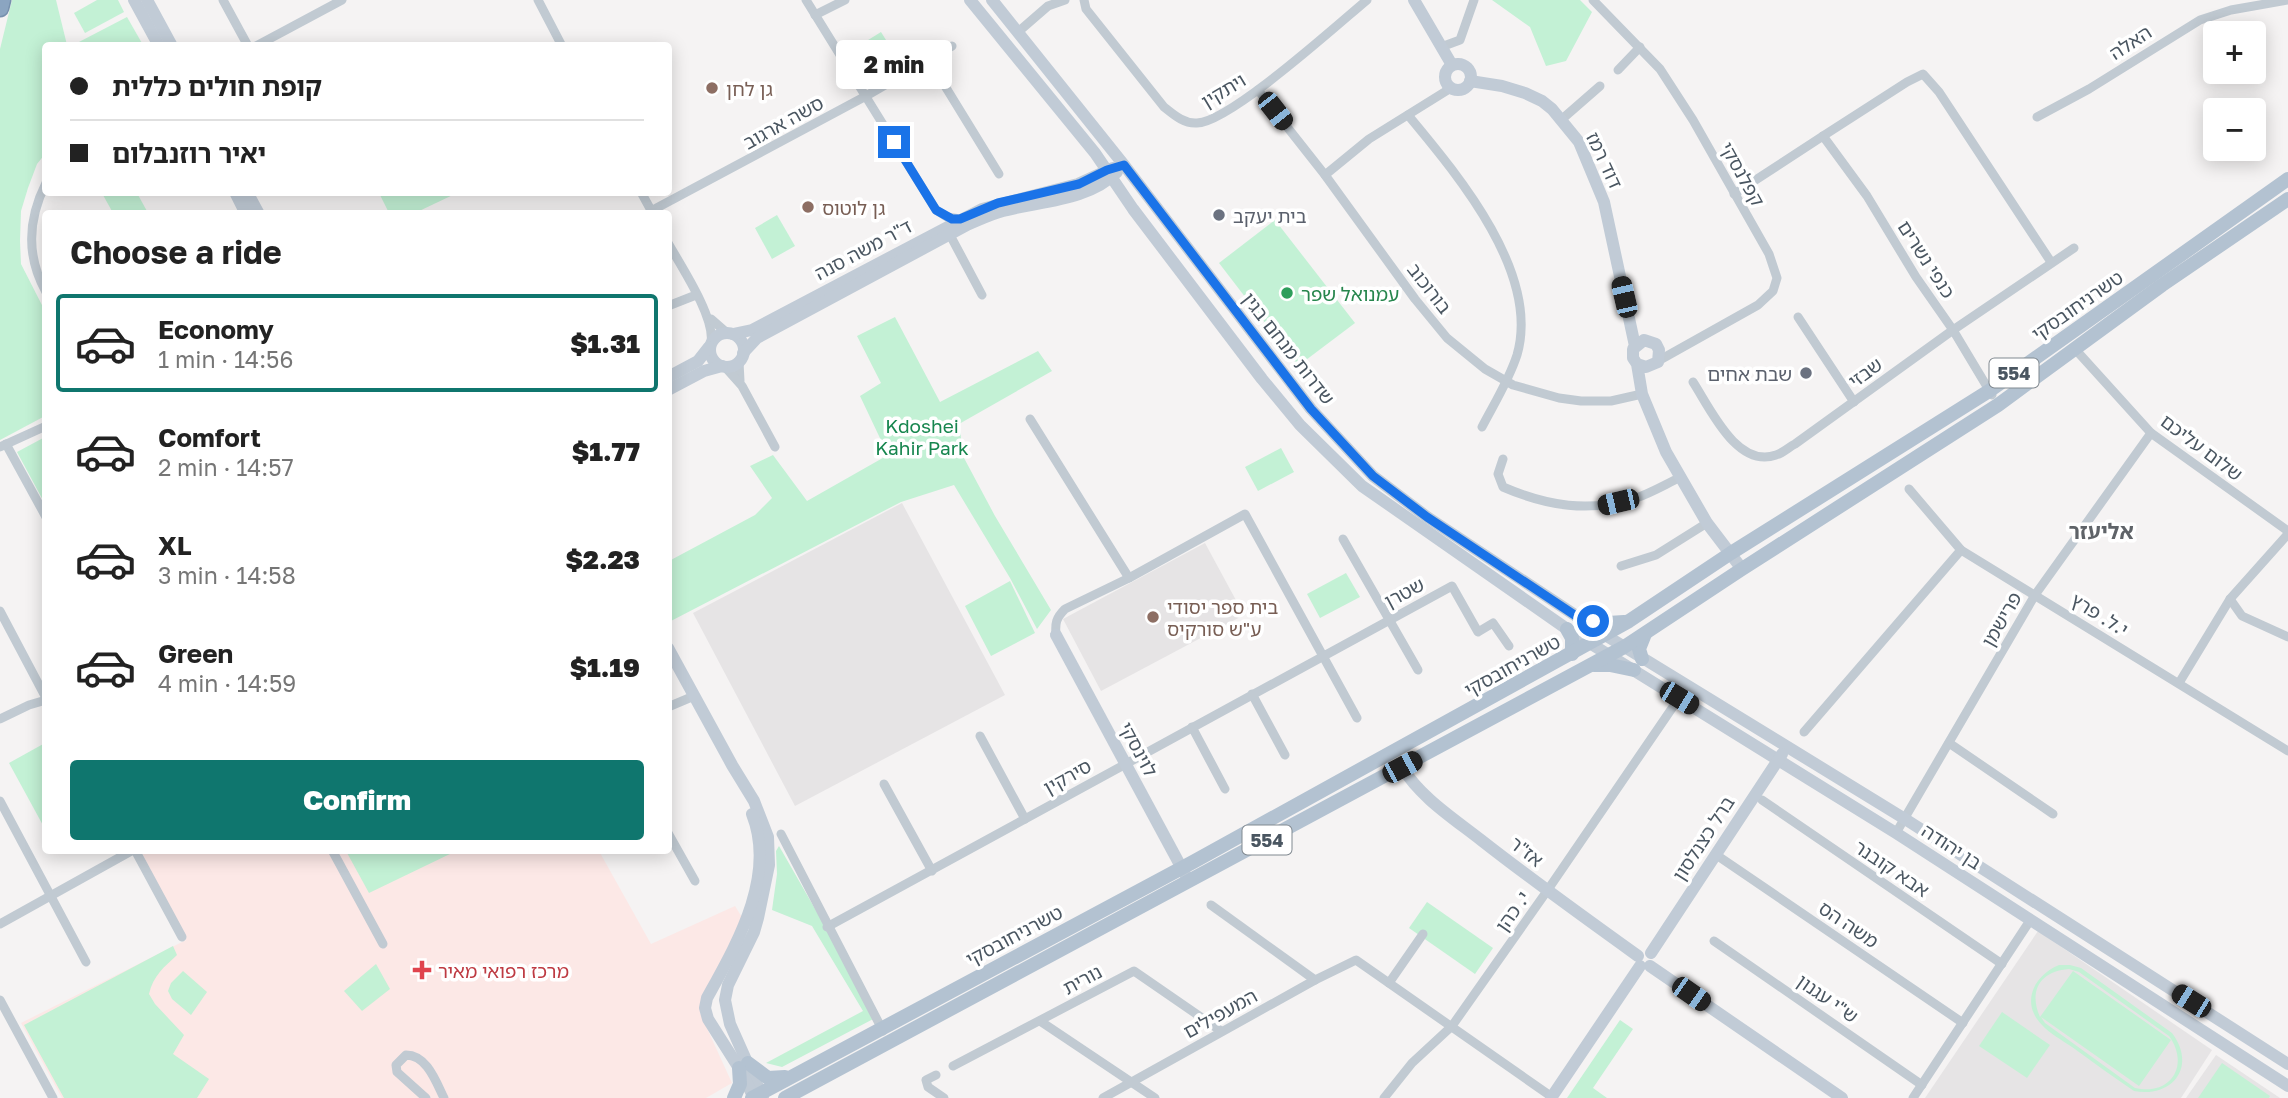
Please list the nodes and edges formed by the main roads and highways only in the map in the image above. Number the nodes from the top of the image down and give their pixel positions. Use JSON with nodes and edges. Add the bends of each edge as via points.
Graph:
{"nodes":[{"id":1,"x":2,"y":0,"type":"edge"},
{"id":2,"x":0,"y":8,"type":"edge"},
{"id":3,"x":2288,"y":179,"type":"edge"},
{"id":4,"x":2288,"y":199,"type":"edge"},
{"id":5,"x":1579,"y":618,"type":"road end"},
{"id":6,"x":1629,"y":621,"type":"junction"},
{"id":7,"x":1567,"y":629,"type":"road end"},
{"id":8,"x":1646,"y":634,"type":"junction"},
{"id":9,"x":1572,"y":654,"type":"junction"},
{"id":10,"x":1589,"y":666,"type":"junction"},
{"id":11,"x":794,"y":1076,"type":"junction"},
{"id":12,"x":757,"y":1097,"type":"edge"},
{"id":13,"x":734,"y":1098,"type":"edge"},
{"id":14,"x":785,"y":1098,"type":"edge"}],
"edges":[{"from":1,"to":2,"type":"highway"},
{"from":3,"to":6,"type":"main road","name":"טשרניחובסקי","number":"554","via":[[1989,391]]},
{"from":4,"to":8,"type":"main road","name":"טשרניחובסקי","number":"554","via":[[1998,405]]},
{"from":5,"to":6,"type":"main road"},
{"from":6,"to":9,"type":"main road","name":"טשרניחובסקי","number":"554"},
{"from":7,"to":9,"type":"main road"},
{"from":8,"to":10,"type":"main road","name":"טשרניחובסקי","number":"554"},
{"from":8,"to":10,"type":"main road","via":[[1638,664]]},
{"from":9,"to":11,"type":"main road","name":"טשרניחובסקי","number":"554"},
{"from":10,"to":14,"type":"main road","name":"טשרניחובסקי","number":"554"},
{"from":11,"to":12,"type":"main road","name":"טשרניחובסקי","number":"554"},
{"from":11,"to":13,"type":"main road","via":[[768,1078],[744,1065]]}]}
